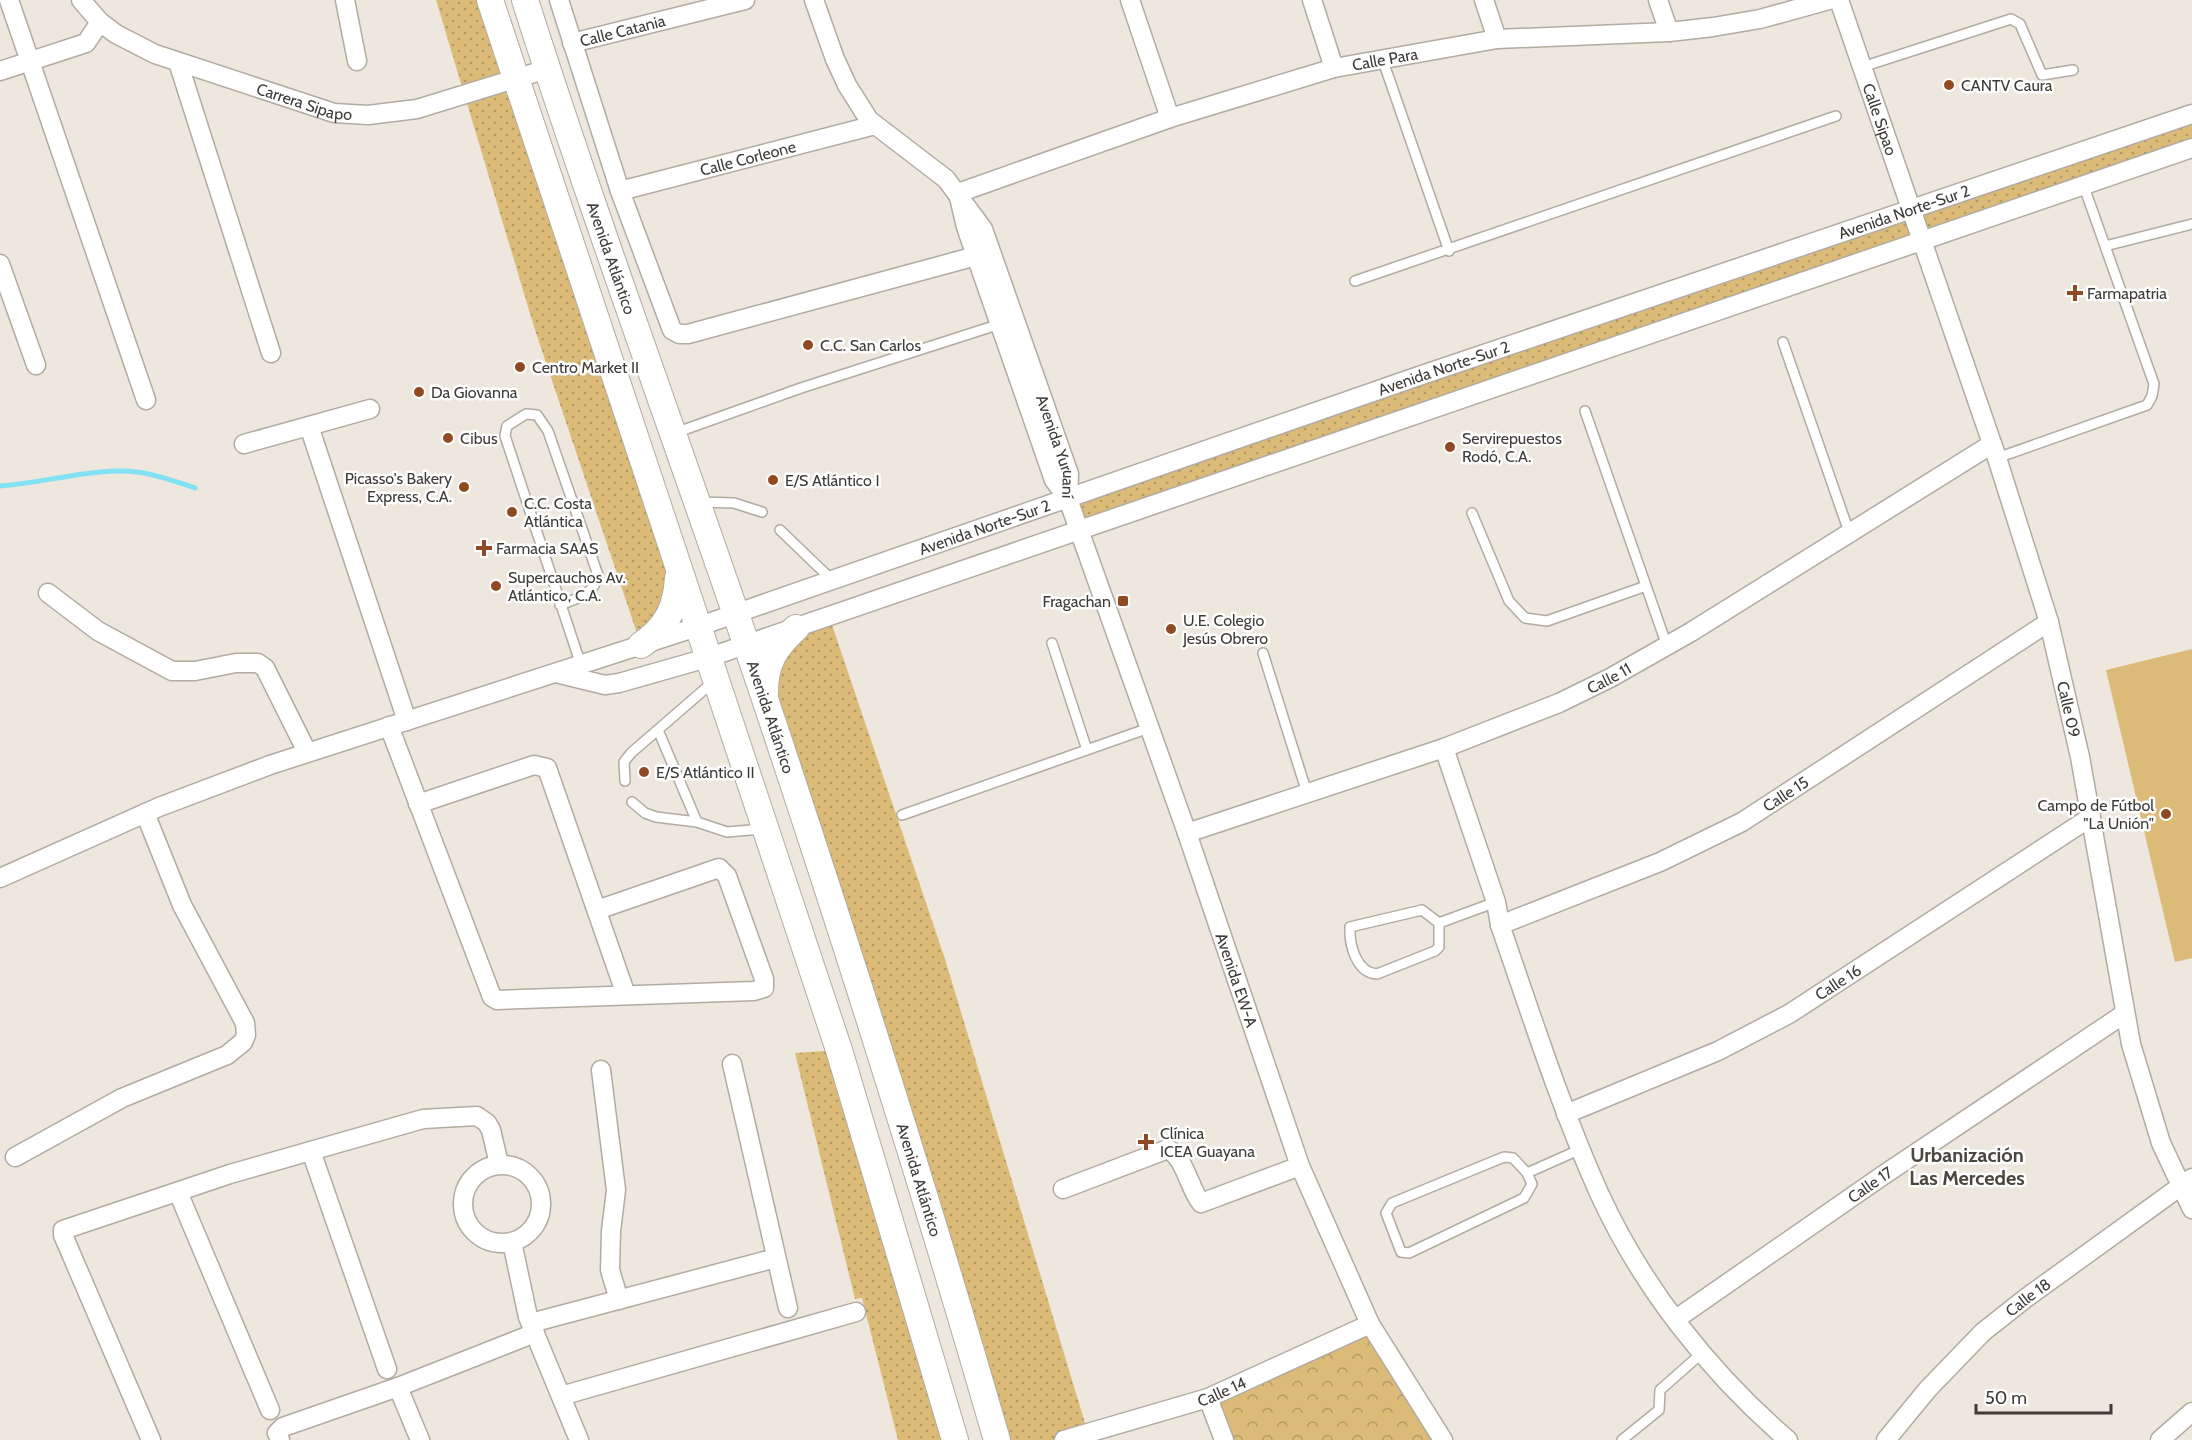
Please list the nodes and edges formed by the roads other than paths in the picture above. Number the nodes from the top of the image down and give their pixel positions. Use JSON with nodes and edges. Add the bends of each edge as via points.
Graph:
{"nodes":[{"id":1,"x":9,"y":0,"type":"edge"},
{"id":2,"x":81,"y":0,"type":"edge"},
{"id":3,"x":345,"y":0,"type":"edge"},
{"id":4,"x":490,"y":0,"type":"edge"},
{"id":5,"x":525,"y":0,"type":"edge"},
{"id":6,"x":558,"y":0,"type":"edge"},
{"id":7,"x":745,"y":0,"type":"edge"},
{"id":8,"x":814,"y":0,"type":"edge"},
{"id":9,"x":1130,"y":0,"type":"edge"},
{"id":10,"x":1312,"y":0,"type":"edge"},
{"id":11,"x":1484,"y":0,"type":"edge"},
{"id":12,"x":1658,"y":0,"type":"edge"},
{"id":13,"x":1829,"y":0,"type":"edge"},
{"id":14,"x":1839,"y":0,"type":"edge"},
{"id":15,"x":100,"y":22,"type":"junction"},
{"id":16,"x":1669,"y":32,"type":"junction"},
{"id":17,"x":1497,"y":39,"type":"junction"},
{"id":18,"x":572,"y":43,"type":"junction"},
{"id":19,"x":1382,"y":58,"type":"junction"},
{"id":20,"x":30,"y":61,"type":"junction"},
{"id":21,"x":357,"y":61,"type":"dead end"},
{"id":22,"x":178,"y":62,"type":"junction"},
{"id":23,"x":1334,"y":68,"type":"junction"},
{"id":24,"x":1862,"y":68,"type":"junction"},
{"id":25,"x":547,"y":69,"type":"junction"},
{"id":26,"x":2073,"y":70,"type":"dead end"},
{"id":27,"x":0,"y":71,"type":"edge"},
{"id":28,"x":516,"y":79,"type":"junction"},
{"id":29,"x":2192,"y":114,"type":"edge"},
{"id":30,"x":1836,"y":116,"type":"dead end"},
{"id":31,"x":1170,"y":118,"type":"junction"},
{"id":32,"x":874,"y":125,"type":"junction"},
{"id":33,"x":2192,"y":148,"type":"edge"},
{"id":34,"x":2083,"y":184,"type":"junction"},
{"id":35,"x":620,"y":190,"type":"junction"},
{"id":36,"x":958,"y":193,"type":"junction"},
{"id":37,"x":1911,"y":211,"type":"junction"},
{"id":38,"x":2192,"y":224,"type":"edge"},
{"id":39,"x":1921,"y":239,"type":"junction"},
{"id":40,"x":2105,"y":246,"type":"junction"},
{"id":41,"x":1449,"y":251,"type":"junction"},
{"id":42,"x":976,"y":256,"type":"junction"},
{"id":43,"x":0,"y":264,"type":"edge"},
{"id":44,"x":1355,"y":281,"type":"dead end"},
{"id":45,"x":1000,"y":324,"type":"junction"},
{"id":46,"x":1783,"y":342,"type":"dead end"},
{"id":47,"x":271,"y":353,"type":"dead end"},
{"id":48,"x":36,"y":365,"type":"dead end"},
{"id":49,"x":146,"y":400,"type":"dead end"},
{"id":50,"x":370,"y":409,"type":"dead end"},
{"id":51,"x":1585,"y":411,"type":"dead end"},
{"id":52,"x":309,"y":426,"type":"junction"},
{"id":53,"x":673,"y":434,"type":"junction"},
{"id":54,"x":244,"y":444,"type":"dead end"},
{"id":55,"x":1995,"y":451,"type":"junction"},
{"id":56,"x":1068,"y":499,"type":"junction"},
{"id":57,"x":697,"y":502,"type":"junction"},
{"id":58,"x":762,"y":512,"type":"dead end"},
{"id":59,"x":1472,"y":513,"type":"dead end"},
{"id":60,"x":780,"y":530,"type":"dead end"},
{"id":61,"x":1079,"y":531,"type":"junction"},
{"id":62,"x":1849,"y":532,"type":"junction"},
{"id":63,"x":678,"y":572,"type":"junction"},
{"id":64,"x":832,"y":580,"type":"junction"},
{"id":65,"x":1646,"y":586,"type":"junction"},
{"id":66,"x":48,"y":593,"type":"dead end"},
{"id":67,"x":560,"y":605,"type":"junction"},
{"id":68,"x":735,"y":614,"type":"junction"},
{"id":69,"x":2049,"y":622,"type":"junction"},
{"id":70,"x":697,"y":627,"type":"junction"},
{"id":71,"x":796,"y":627,"type":"junction"},
{"id":72,"x":1052,"y":643,"type":"dead end"},
{"id":73,"x":641,"y":645,"type":"junction"},
{"id":74,"x":746,"y":645,"type":"junction"},
{"id":75,"x":1667,"y":646,"type":"junction"},
{"id":76,"x":1263,"y":653,"type":"dead end"},
{"id":77,"x":581,"y":665,"type":"junction"},
{"id":78,"x":711,"y":669,"type":"junction"},
{"id":79,"x":556,"y":673,"type":"junction"},
{"id":80,"x":765,"y":702,"type":"junction"},
{"id":81,"x":398,"y":724,"type":"junction"},
{"id":82,"x":1149,"y":728,"type":"junction"},
{"id":83,"x":658,"y":730,"type":"junction"},
{"id":84,"x":1444,"y":748,"type":"junction"},
{"id":85,"x":1087,"y":750,"type":"junction"},
{"id":86,"x":307,"y":752,"type":"junction"},
{"id":87,"x":625,"y":781,"type":"dead end"},
{"id":88,"x":1307,"y":793,"type":"junction"},
{"id":89,"x":632,"y":802,"type":"dead end"},
{"id":90,"x":418,"y":804,"type":"junction"},
{"id":91,"x":145,"y":813,"type":"junction"},
{"id":92,"x":903,"y":815,"type":"dead end"},
{"id":93,"x":2091,"y":817,"type":"junction"},
{"id":94,"x":696,"y":822,"type":"junction"},
{"id":95,"x":765,"y":829,"type":"junction"},
{"id":96,"x":1187,"y":833,"type":"junction"},
{"id":97,"x":0,"y":878,"type":"edge"},
{"id":98,"x":1496,"y":902,"type":"junction"},
{"id":99,"x":597,"y":910,"type":"junction"},
{"id":100,"x":1438,"y":923,"type":"junction"},
{"id":101,"x":1500,"y":924,"type":"junction"},
{"id":102,"x":626,"y":995,"type":"junction"},
{"id":103,"x":2124,"y":1014,"type":"junction"},
{"id":104,"x":732,"y":1064,"type":"dead end"},
{"id":105,"x":601,"y":1070,"type":"dead end"},
{"id":106,"x":1566,"y":1114,"type":"junction"},
{"id":107,"x":1581,"y":1149,"type":"junction"},
{"id":108,"x":311,"y":1151,"type":"junction"},
{"id":109,"x":15,"y":1157,"type":"dead end"},
{"id":110,"x":499,"y":1164,"type":"junction"},
{"id":111,"x":1300,"y":1166,"type":"junction"},
{"id":112,"x":1527,"y":1173,"type":"junction"},
{"id":113,"x":2186,"y":1182,"type":"edge"},
{"id":114,"x":1063,"y":1189,"type":"dead end"},
{"id":115,"x":178,"y":1192,"type":"junction"},
{"id":116,"x":2192,"y":1209,"type":"edge"},
{"id":117,"x":512,"y":1242,"type":"junction"},
{"id":118,"x":776,"y":1258,"type":"junction"},
{"id":119,"x":619,"y":1300,"type":"junction"},
{"id":120,"x":788,"y":1308,"type":"dead end"},
{"id":121,"x":856,"y":1312,"type":"dead end"},
{"id":122,"x":1676,"y":1319,"type":"junction"},
{"id":123,"x":1370,"y":1323,"type":"junction"},
{"id":124,"x":533,"y":1328,"type":"junction"},
{"id":125,"x":1702,"y":1353,"type":"junction"},
{"id":126,"x":387,"y":1369,"type":"dead end"},
{"id":127,"x":398,"y":1386,"type":"junction"},
{"id":128,"x":561,"y":1396,"type":"junction"},
{"id":129,"x":1208,"y":1398,"type":"junction"},
{"id":130,"x":270,"y":1410,"type":"dead end"},
{"id":131,"x":2192,"y":1412,"type":"edge"},
{"id":132,"x":151,"y":1440,"type":"edge"},
{"id":133,"x":280,"y":1440,"type":"edge"},
{"id":134,"x":420,"y":1440,"type":"edge"},
{"id":135,"x":579,"y":1440,"type":"edge"},
{"id":136,"x":955,"y":1440,"type":"edge"},
{"id":137,"x":997,"y":1440,"type":"edge"},
{"id":138,"x":1064,"y":1440,"type":"edge"},
{"id":139,"x":1224,"y":1440,"type":"edge"},
{"id":140,"x":1443,"y":1440,"type":"edge"},
{"id":141,"x":1622,"y":1440,"type":"edge"},
{"id":142,"x":1788,"y":1440,"type":"edge"},
{"id":143,"x":1886,"y":1440,"type":"edge"},
{"id":144,"x":2160,"y":1440,"type":"edge"}],
"edges":[{"from":1,"to":20,"type":"street"},
{"from":2,"to":15,"type":"street","name":"Carrera Sipapo"},
{"from":3,"to":21,"type":"street"},
{"from":4,"to":28,"type":"main road","name":"Avenida Atlántico"},
{"from":5,"to":25,"type":"main road","name":"Avenida Atlántico"},
{"from":6,"to":18,"type":"street"},
{"from":7,"to":18,"type":"street","name":"Calle Catania"},
{"from":8,"to":32,"type":"street","name":"Avenida Yuruaní","via":[[847,86]]},
{"from":9,"to":31,"type":"street"},
{"from":10,"to":23,"type":"street"},
{"from":11,"to":17,"type":"street"},
{"from":12,"to":16,"type":"street"},
{"from":13,"to":16,"type":"street","name":"Calle Para","via":[[1760,19]]},
{"from":14,"to":24,"type":"street","name":"Calle Sipao"},
{"from":15,"to":20,"type":"street","via":[[86,43]]},
{"from":15,"to":22,"type":"street","name":"Carrera Sipapo","via":[[134,44]]},
{"from":16,"to":17,"type":"street","name":"Calle Para"},
{"from":17,"to":19,"type":"street","name":"Calle Para"},
{"from":18,"to":35,"type":"street"},
{"from":19,"to":23,"type":"street","name":"Calle Para"},
{"from":19,"to":41,"type":"lane"},
{"from":20,"to":27,"type":"street"},
{"from":20,"to":49,"type":"street"},
{"from":22,"to":28,"type":"street","name":"Carrera Sipapo","via":[[303,105],[351,116],[417,109]]},
{"from":22,"to":47,"type":"street"},
{"from":23,"to":31,"type":"street","name":"Calle Para"},
{"from":24,"to":26,"type":"lane","via":[[2011,19],[2020,24],[2042,75]]},
{"from":24,"to":37,"type":"street","name":"Calle Sipao"},
{"from":25,"to":28,"type":"street","name":"Carrera Sipapo"},
{"from":25,"to":53,"type":"main road","name":"Avenida Atlántico"},
{"from":28,"to":63,"type":"main road","name":"Avenida Atlántico"},
{"from":29,"to":37,"type":"street","name":"Avenida Norte-Sur 2"},
{"from":30,"to":41,"type":"lane"},
{"from":31,"to":36,"type":"street","name":"Calle Para"},
{"from":32,"to":35,"type":"street","name":"Calle Corleone"},
{"from":32,"to":36,"type":"street","name":"Avenida Yuruaní","via":[[946,179]]},
{"from":33,"to":34,"type":"street","name":"Avenida Norte-Sur 2"},
{"from":34,"to":39,"type":"street","name":"Avenida Norte-Sur 2"},
{"from":34,"to":40,"type":"lane"},
{"from":35,"to":42,"type":"street","via":[[668,323],[679,334]]},
{"from":36,"to":42,"type":"street","name":"Avenida Yuruaní"},
{"from":36,"to":56,"type":"street","name":"Avenida Yuruaní","via":[[983,229],[1037,362],[1069,474]]},
{"from":37,"to":39,"type":"street","name":"Calle Sipao"},
{"from":37,"to":56,"type":"street","name":"Avenida Norte-Sur 2"},
{"from":38,"to":40,"type":"lane"},
{"from":39,"to":55,"type":"street","name":"Calle 09"},
{"from":39,"to":61,"type":"street","name":"Avenida Norte-Sur 2"},
{"from":40,"to":55,"type":"lane","via":[[2154,384],[2150,401]]},
{"from":41,"to":44,"type":"lane"},
{"from":42,"to":45,"type":"street","name":"Avenida Yuruaní"},
{"from":43,"to":48,"type":"street"},
{"from":45,"to":53,"type":"lane"},
{"from":45,"to":56,"type":"street","name":"Avenida Yuruaní","via":[[1054,480]]},
{"from":46,"to":62,"type":"lane"},
{"from":50,"to":52,"type":"street"},
{"from":51,"to":65,"type":"lane"},
{"from":52,"to":54,"type":"street"},
{"from":52,"to":81,"type":"street"},
{"from":53,"to":57,"type":"main road","name":"Avenida Atlántico"},
{"from":55,"to":62,"type":"street","name":"Calle 11"},
{"from":55,"to":69,"type":"street","name":"Calle 09"},
{"from":56,"to":61,"type":"street","name":"Avenida EW-A"},
{"from":56,"to":64,"type":"street","name":"Avenida Norte-Sur 2"},
{"from":57,"to":58,"type":"lane","via":[[734,503]]},
{"from":57,"to":68,"type":"main road","name":"Avenida Atlántico"},
{"from":59,"to":65,"type":"lane","via":[[1509,601],[1526,618],[1547,621]]},
{"from":60,"to":64,"type":"lane"},
{"from":61,"to":71,"type":"street","name":"Avenida Norte-Sur 2"},
{"from":61,"to":82,"type":"street","name":"Avenida EW-A"},
{"from":62,"to":75,"type":"street","name":"Calle 11"},
{"from":63,"to":70,"type":"main road","name":"Avenida Atlántico"},
{"from":63,"to":73,"type":"main road","via":[[677,594],[666,624]]},
{"from":64,"to":68,"type":"street","name":"Avenida Norte-Sur 2"},
{"from":65,"to":75,"type":"lane"},
{"from":66,"to":86,"type":"street","via":[[98,631],[172,671],[258,663],[265,668]]},
{"from":67,"to":67,"type":"lane","via":[[590,593],[598,574],[548,431],[537,415],[526,414],[507,426],[506,436]]},
{"from":67,"to":77,"type":"lane"},
{"from":68,"to":70,"type":"street","name":"Avenida Norte-Sur 2"},
{"from":68,"to":74,"type":"main road","name":"Avenida Atlántico"},
{"from":69,"to":93,"type":"street","name":"Calle 09"},
{"from":69,"to":101,"type":"street","name":"Calle 15","via":[[1742,822],[1660,862]]},
{"from":70,"to":73,"type":"street","name":"Avenida Norte-Sur 2"},
{"from":70,"to":78,"type":"main road","name":"Avenida Atlántico"},
{"from":71,"to":74,"type":"street","name":"Avenida Norte-Sur 2"},
{"from":71,"to":80,"type":"main road","via":[[770,657],[765,674]]},
{"from":72,"to":85,"type":"lane"},
{"from":73,"to":77,"type":"street","name":"Avenida Norte-Sur 2"},
{"from":74,"to":78,"type":"street","name":"Avenida Norte-Sur 2"},
{"from":74,"to":80,"type":"main road","name":"Avenida Atlántico"},
{"from":75,"to":84,"type":"street","name":"Calle 11","via":[[1559,703]]},
{"from":76,"to":88,"type":"lane"},
{"from":77,"to":79,"type":"street","name":"Avenida Norte-Sur 2"},
{"from":78,"to":79,"type":"street","name":"Avenida Norte-Sur 2","via":[[605,685]]},
{"from":78,"to":83,"type":"lane"},
{"from":78,"to":95,"type":"main road","name":"Avenida Atlántico"},
{"from":79,"to":81,"type":"street","name":"Avenida Norte-Sur 2"},
{"from":80,"to":137,"type":"main road","name":"Avenida Atlántico"},
{"from":81,"to":86,"type":"street","name":"Avenida Norte-Sur 2"},
{"from":81,"to":90,"type":"street"},
{"from":82,"to":85,"type":"lane"},
{"from":82,"to":96,"type":"street","name":"Avenida EW-A"},
{"from":83,"to":87,"type":"lane","via":[[624,762]]},
{"from":83,"to":94,"type":"lane"},
{"from":84,"to":88,"type":"street","name":"Calle 11"},
{"from":84,"to":98,"type":"street"},
{"from":85,"to":92,"type":"lane"},
{"from":86,"to":91,"type":"street","name":"Avenida Norte-Sur 2"},
{"from":88,"to":96,"type":"street","name":"Calle 11"},
{"from":89,"to":94,"type":"lane","via":[[656,817]]},
{"from":90,"to":99,"type":"street","via":[[544,765]]},
{"from":90,"to":102,"type":"street","via":[[492,997],[497,1000]]},
{"from":91,"to":97,"type":"street","name":"Avenida Norte-Sur 2"},
{"from":91,"to":109,"type":"street","via":[[167,872],[245,1023],[246,1035],[227,1055],[122,1098]]},
{"from":93,"to":103,"type":"street","name":"Calle 09"},
{"from":93,"to":106,"type":"street","name":"Calle 16","via":[[1789,1014],[1748,1037]]},
{"from":94,"to":95,"type":"lane","via":[[727,832]]},
{"from":95,"to":136,"type":"main road","name":"Avenida Atlántico","via":[[839,1050]]},
{"from":96,"to":111,"type":"street","name":"Avenida EW-A"},
{"from":98,"to":100,"type":"lane"},
{"from":98,"to":101,"type":"street"},
{"from":99,"to":102,"type":"street"},
{"from":99,"to":102,"type":"street","via":[[719,868],[727,876],[765,985],[754,991]]},
{"from":100,"to":100,"type":"lane","via":[[1422,910],[1350,927],[1361,969],[1377,974],[1435,951],[1439,947]]},
{"from":101,"to":106,"type":"street"},
{"from":103,"to":113,"type":"street","name":"Calle 09","via":[[2161,1143]]},
{"from":103,"to":122,"type":"street","name":"Calle 17"},
{"from":104,"to":118,"type":"street"},
{"from":105,"to":119,"type":"street","via":[[616,1190],[610,1270]]},
{"from":106,"to":107,"type":"street"},
{"from":107,"to":112,"type":"lane"},
{"from":107,"to":122,"type":"street","via":[[1625,1243]]},
{"from":108,"to":110,"type":"street","via":[[423,1119],[464,1115],[477,1116],[488,1123]]},
{"from":108,"to":115,"type":"street"},
{"from":108,"to":126,"type":"street"},
{"from":110,"to":117,"type":"street","via":[[524,1171],[540,1192],[542,1204],[533,1228]]},
{"from":110,"to":117,"type":"street","via":[[486,1167],[467,1186],[464,1213],[477,1234],[494,1242]]},
{"from":111,"to":114,"type":"street","via":[[1201,1203],[1175,1153],[1168,1149]]},
{"from":111,"to":123,"type":"street","name":"Avenida EW-A"},
{"from":112,"to":112,"type":"lane","via":[[1532,1184],[1524,1198],[1409,1253],[1401,1252],[1386,1213],[1392,1203],[1504,1157],[1513,1158]]},
{"from":113,"to":116,"type":"street","name":"Calle 09"},
{"from":113,"to":143,"type":"street","name":"Calle 18","via":[[1983,1332]]},
{"from":115,"to":130,"type":"street"},
{"from":115,"to":132,"type":"street","via":[[68,1226],[63,1235]]},
{"from":117,"to":124,"type":"street"},
{"from":118,"to":119,"type":"street"},
{"from":118,"to":120,"type":"street"},
{"from":119,"to":124,"type":"street"},
{"from":121,"to":128,"type":"street"},
{"from":122,"to":125,"type":"street"},
{"from":123,"to":129,"type":"street","name":"Calle 14"},
{"from":123,"to":140,"type":"street","name":"Avenida EW-A"},
{"from":124,"to":127,"type":"street"},
{"from":124,"to":128,"type":"street"},
{"from":125,"to":141,"type":"lane","via":[[1660,1390],[1659,1410]]},
{"from":125,"to":142,"type":"street"},
{"from":127,"to":133,"type":"street","via":[[278,1429]]},
{"from":127,"to":134,"type":"street"},
{"from":128,"to":135,"type":"street"},
{"from":129,"to":138,"type":"street","name":"Calle 14"},
{"from":129,"to":139,"type":"street"},
{"from":131,"to":144,"type":"street"}]}
